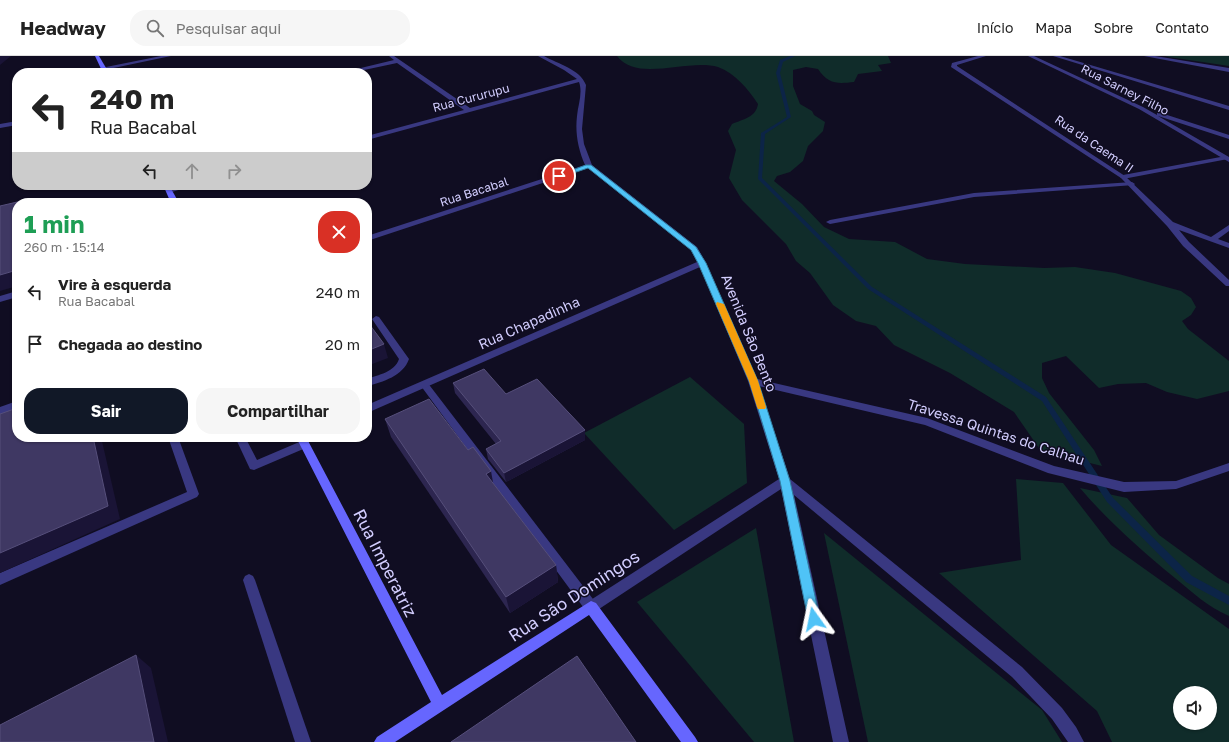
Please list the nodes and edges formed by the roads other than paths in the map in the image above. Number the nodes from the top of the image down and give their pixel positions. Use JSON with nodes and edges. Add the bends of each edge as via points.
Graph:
{"nodes":[{"id":1,"x":97,"y":56,"type":"edge"},
{"id":2,"x":169,"y":56,"type":"edge"},
{"id":3,"x":391,"y":56,"type":"edge"},
{"id":4,"x":540,"y":56,"type":"edge"},
{"id":5,"x":984,"y":56,"type":"edge"},
{"id":6,"x":1030,"y":56,"type":"edge"},
{"id":7,"x":1056,"y":56,"type":"edge"},
{"id":8,"x":1146,"y":56,"type":"edge"},
{"id":9,"x":398,"y":61,"type":"junction"},
{"id":10,"x":103,"y":68,"type":"edge"},
{"id":11,"x":118,"y":68,"type":"edge"},
{"id":12,"x":366,"y":68,"type":"edge"},
{"id":13,"x":1229,"y":70,"type":"edge"},
{"id":14,"x":581,"y":80,"type":"junction"},
{"id":15,"x":1141,"y":108,"type":"junction"},
{"id":16,"x":1229,"y":108,"type":"edge"},
{"id":17,"x":468,"y":110,"type":"junction"},
{"id":18,"x":12,"y":124,"type":"edge"},
{"id":19,"x":0,"y":126,"type":"edge"},
{"id":20,"x":372,"y":137,"type":"edge"},
{"id":21,"x":1229,"y":137,"type":"edge"},
{"id":22,"x":1228,"y":159,"type":"edge"},
{"id":23,"x":589,"y":166,"type":"junction"},
{"id":24,"x":1123,"y":176,"type":"junction"},
{"id":25,"x":1132,"y":184,"type":"junction"},
{"id":26,"x":830,"y":222,"type":"dead end"},
{"id":27,"x":1170,"y":224,"type":"junction"},
{"id":28,"x":1229,"y":227,"type":"edge"},
{"id":29,"x":372,"y":237,"type":"edge"},
{"id":30,"x":1213,"y":239,"type":"junction"},
{"id":31,"x":1229,"y":246,"type":"edge"},
{"id":32,"x":702,"y":263,"type":"junction"},
{"id":33,"x":1229,"y":284,"type":"edge"},
{"id":34,"x":12,"y":295,"type":"edge"},
{"id":35,"x":0,"y":299,"type":"edge"},
{"id":36,"x":376,"y":319,"type":"dead end"},
{"id":37,"x":372,"y":381,"type":"edge"},
{"id":38,"x":753,"y":381,"type":"junction"},
{"id":39,"x":424,"y":384,"type":"junction"},
{"id":40,"x":12,"y":407,"type":"edge"},
{"id":41,"x":372,"y":407,"type":"edge"},
{"id":42,"x":0,"y":411,"type":"edge"},
{"id":43,"x":175,"y":442,"type":"edge"},
{"id":44,"x":242,"y":442,"type":"edge"},
{"id":45,"x":297,"y":442,"type":"edge"},
{"id":46,"x":304,"y":442,"type":"edge"},
{"id":47,"x":1229,"y":467,"type":"edge"},
{"id":48,"x":785,"y":481,"type":"junction"},
{"id":49,"x":0,"y":579,"type":"edge"},
{"id":50,"x":248,"y":580,"type":"dead end"},
{"id":51,"x":591,"y":607,"type":"junction"},
{"id":52,"x":440,"y":705,"type":"junction"},
{"id":53,"x":303,"y":742,"type":"edge"},
{"id":54,"x":382,"y":742,"type":"edge"},
{"id":55,"x":690,"y":742,"type":"edge"},
{"id":56,"x":841,"y":742,"type":"edge"},
{"id":57,"x":1076,"y":742,"type":"edge"}],
"edges":[{"from":1,"to":10,"type":"street"},
{"from":2,"to":11,"type":"street"},
{"from":3,"to":9,"type":"street"},
{"from":4,"to":14,"type":"street"},
{"from":5,"to":24,"type":"street","name":"Rua da Caema II","via":[[961,61],[954,64],[954,67]]},
{"from":6,"to":15,"type":"street","name":"Rua Sarney Filho"},
{"from":7,"to":16,"type":"street"},
{"from":8,"to":13,"type":"street"},
{"from":9,"to":12,"type":"street"},
{"from":9,"to":17,"type":"street"},
{"from":14,"to":17,"type":"street","name":"Rua Cururupu"},
{"from":14,"to":23,"type":"street","name":"Avenida São Bento","via":[[584,85],[578,134],[581,150]]},
{"from":15,"to":21,"type":"street"},
{"from":15,"to":22,"type":"street","name":"Rua Sarney Filho"},
{"from":17,"to":20,"type":"street","name":"Rua Cururupu"},
{"from":18,"to":19,"type":"street"},
{"from":22,"to":24,"type":"street"},
{"from":23,"to":29,"type":"street","name":"Rua Bacabal"},
{"from":23,"to":32,"type":"street","name":"Avenida São Bento","via":[[694,249]]},
{"from":24,"to":25,"type":"street","name":"Rua da Caema II"},
{"from":25,"to":26,"type":"street","via":[[974,195]]},
{"from":25,"to":27,"type":"street","name":"Rua da Caema II"},
{"from":27,"to":30,"type":"street"},
{"from":27,"to":33,"type":"street","name":"Rua da Caema II","via":[[1186,244]]},
{"from":28,"to":30,"type":"street"},
{"from":30,"to":31,"type":"street"},
{"from":32,"to":38,"type":"street","name":"Avenida São Bento"},
{"from":32,"to":39,"type":"street","name":"Rua Chapadinha"},
{"from":34,"to":35,"type":"street"},
{"from":36,"to":37,"type":"street","via":[[404,359],[404,363],[398,370]]},
{"from":38,"to":47,"type":"street","name":"Travessa Quintas do Calhau","via":[[927,422],[1052,470],[1124,487],[1176,485]]},
{"from":38,"to":48,"type":"street","name":"Avenida São Bento"},
{"from":39,"to":41,"type":"street","name":"Rua Chapadinha"},
{"from":39,"to":51,"type":"street"},
{"from":40,"to":42,"type":"street"},
{"from":43,"to":49,"type":"street","via":[[193,494]]},
{"from":44,"to":45,"type":"street","via":[[254,466]]},
{"from":46,"to":52,"type":"street","name":"Rua Imperatriz"},
{"from":48,"to":51,"type":"street","name":"Rua São Domingos"},
{"from":48,"to":56,"type":"street","name":"Avenida São Bento"},
{"from":48,"to":57,"type":"street","via":[[1016,672],[1049,705],[1071,731]]},
{"from":50,"to":53,"type":"street"},
{"from":51,"to":52,"type":"street","name":"Rua São Domingos"},
{"from":51,"to":55,"type":"street"},
{"from":52,"to":54,"type":"street","name":"Rua São Domingos"}]}
